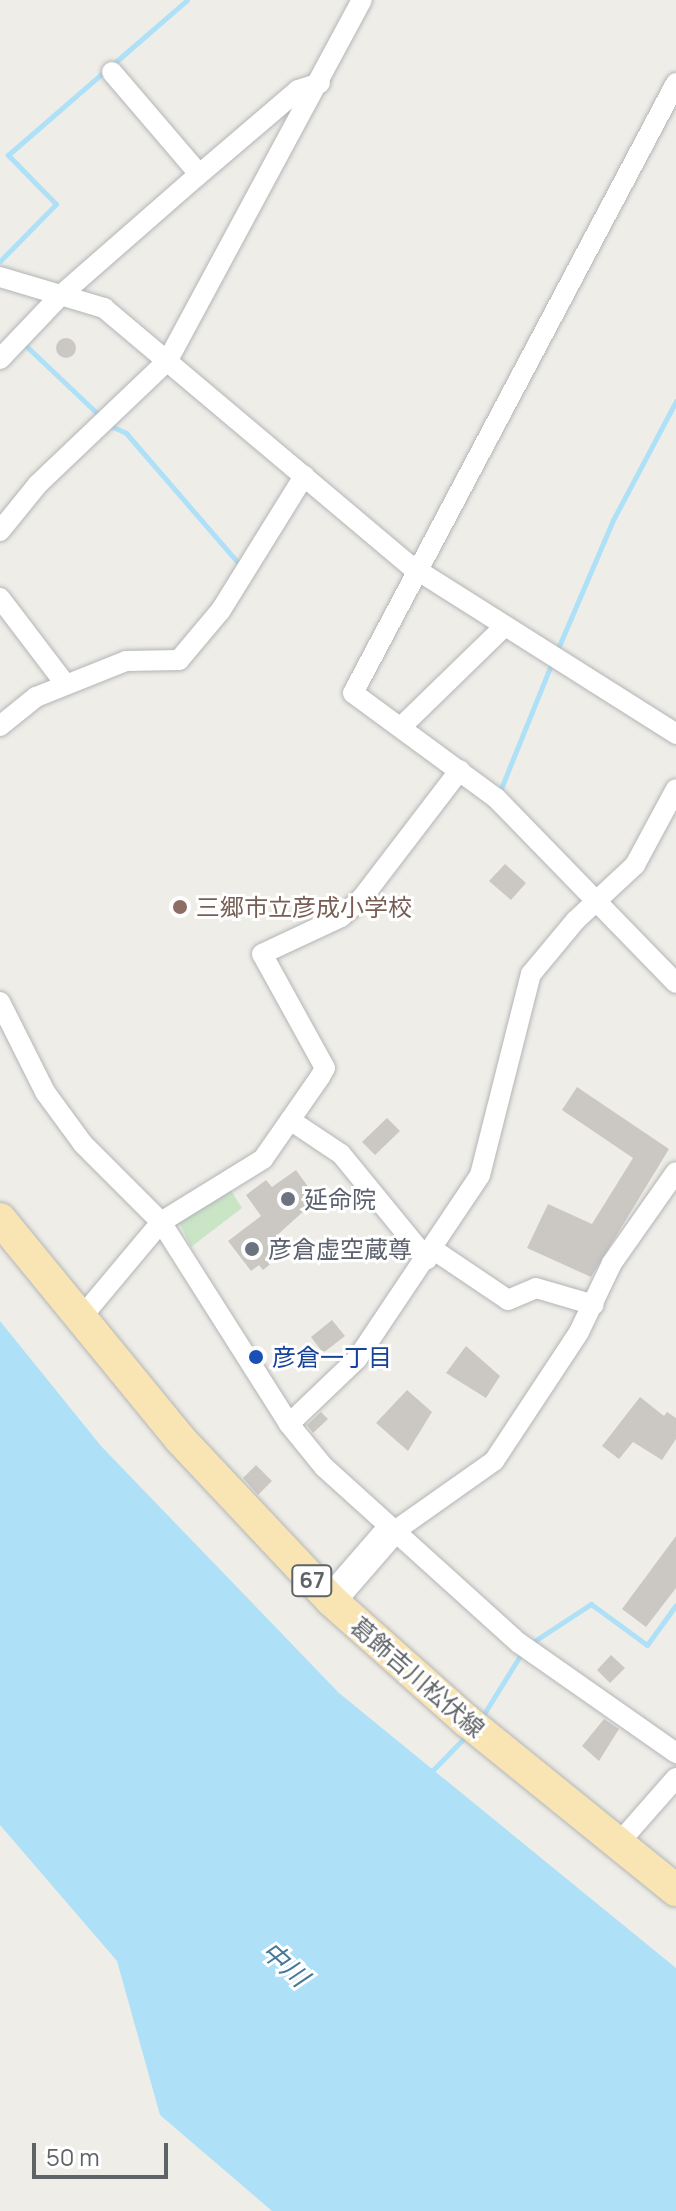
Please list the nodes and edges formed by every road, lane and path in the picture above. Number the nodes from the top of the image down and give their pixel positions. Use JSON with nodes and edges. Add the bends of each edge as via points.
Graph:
{"nodes":[{"id":1,"x":362,"y":0,"type":"edge"},
{"id":2,"x":112,"y":72,"type":"dead end"},
{"id":3,"x":320,"y":83,"type":"junction"},
{"id":4,"x":676,"y":83,"type":"edge"},
{"id":5,"x":199,"y":174,"type":"junction"},
{"id":6,"x":0,"y":277,"type":"edge"},
{"id":7,"x":60,"y":296,"type":"junction"},
{"id":8,"x":1,"y":356,"type":"edge"},
{"id":9,"x":168,"y":360,"type":"junction"},
{"id":10,"x":304,"y":476,"type":"junction"},
{"id":11,"x":0,"y":531,"type":"edge"},
{"id":12,"x":417,"y":571,"type":"junction"},
{"id":13,"x":0,"y":598,"type":"edge"},
{"id":14,"x":505,"y":626,"type":"junction"},
{"id":15,"x":66,"y":685,"type":"junction"},
{"id":16,"x":0,"y":726,"type":"edge"},
{"id":17,"x":401,"y":727,"type":"junction"},
{"id":18,"x":676,"y":734,"type":"edge"},
{"id":19,"x":460,"y":770,"type":"junction"},
{"id":20,"x":676,"y":789,"type":"edge"},
{"id":21,"x":597,"y":902,"type":"junction"},
{"id":22,"x":676,"y":983,"type":"edge"},
{"id":23,"x":0,"y":1002,"type":"edge"},
{"id":24,"x":290,"y":1120,"type":"junction"},
{"id":25,"x":676,"y":1172,"type":"edge"},
{"id":26,"x":0,"y":1219,"type":"edge"},
{"id":27,"x":161,"y":1222,"type":"junction"},
{"id":28,"x":431,"y":1254,"type":"junction"},
{"id":29,"x":594,"y":1305,"type":"junction"},
{"id":30,"x":80,"y":1319,"type":"junction"},
{"id":31,"x":289,"y":1424,"type":"junction"},
{"id":32,"x":391,"y":1533,"type":"junction"},
{"id":33,"x":331,"y":1600,"type":"junction"},
{"id":34,"x":676,"y":1753,"type":"edge"},
{"id":35,"x":676,"y":1778,"type":"edge"},
{"id":36,"x":618,"y":1844,"type":"junction"},
{"id":37,"x":676,"y":1890,"type":"edge"}],
"edges":[{"from":1,"to":3,"type":"street"},
{"from":2,"to":5,"type":"street"},
{"from":3,"to":5,"type":"street","via":[[298,90]]},
{"from":3,"to":9,"type":"street"},
{"from":4,"to":12,"type":"street"},
{"from":5,"to":7,"type":"street"},
{"from":6,"to":7,"type":"street"},
{"from":7,"to":8,"type":"street"},
{"from":7,"to":9,"type":"street","via":[[104,308]]},
{"from":9,"to":10,"type":"street"},
{"from":9,"to":11,"type":"street","via":[[38,484]]},
{"from":10,"to":12,"type":"street"},
{"from":10,"to":15,"type":"street","via":[[221,610],[179,660],[126,661]]},
{"from":12,"to":14,"type":"street"},
{"from":12,"to":17,"type":"street","via":[[353,693]]},
{"from":13,"to":15,"type":"street"},
{"from":14,"to":17,"type":"street"},
{"from":14,"to":18,"type":"street"},
{"from":15,"to":16,"type":"street","via":[[36,697]]},
{"from":17,"to":19,"type":"street"},
{"from":19,"to":21,"type":"street","via":[[496,798]]},
{"from":19,"to":24,"type":"street","via":[[341,917],[262,954],[325,1068]]},
{"from":20,"to":21,"type":"street","via":[[635,865]]},
{"from":21,"to":22,"type":"street"},
{"from":21,"to":28,"type":"street","via":[[531,974],[480,1175]]},
{"from":23,"to":27,"type":"street","via":[[45,1092],[70,1127]]},
{"from":24,"to":27,"type":"street","via":[[255,1166]]},
{"from":24,"to":28,"type":"street","via":[[341,1154]]},
{"from":25,"to":29,"type":"street","via":[[612,1263]]},
{"from":26,"to":30,"type":"main road","name":"葛飾吉川松伏線","number":"67"},
{"from":27,"to":30,"type":"street"},
{"from":27,"to":31,"type":"street"},
{"from":28,"to":29,"type":"street","via":[[508,1300],[536,1288]]},
{"from":28,"to":31,"type":"street","via":[[357,1359]]},
{"from":29,"to":32,"type":"street","via":[[494,1461]]},
{"from":30,"to":33,"type":"main road","name":"葛飾吉川松伏線","number":"67","via":[[199,1460]]},
{"from":31,"to":32,"type":"street"},
{"from":32,"to":33,"type":"street"},
{"from":32,"to":34,"type":"street","via":[[551,1668]]},
{"from":33,"to":36,"type":"main road","name":"葛飾吉川松伏線","number":"67","via":[[467,1721]]},
{"from":35,"to":36,"type":"street"},
{"from":36,"to":37,"type":"main road","name":"葛飾吉川松伏線","number":"67"}]}
